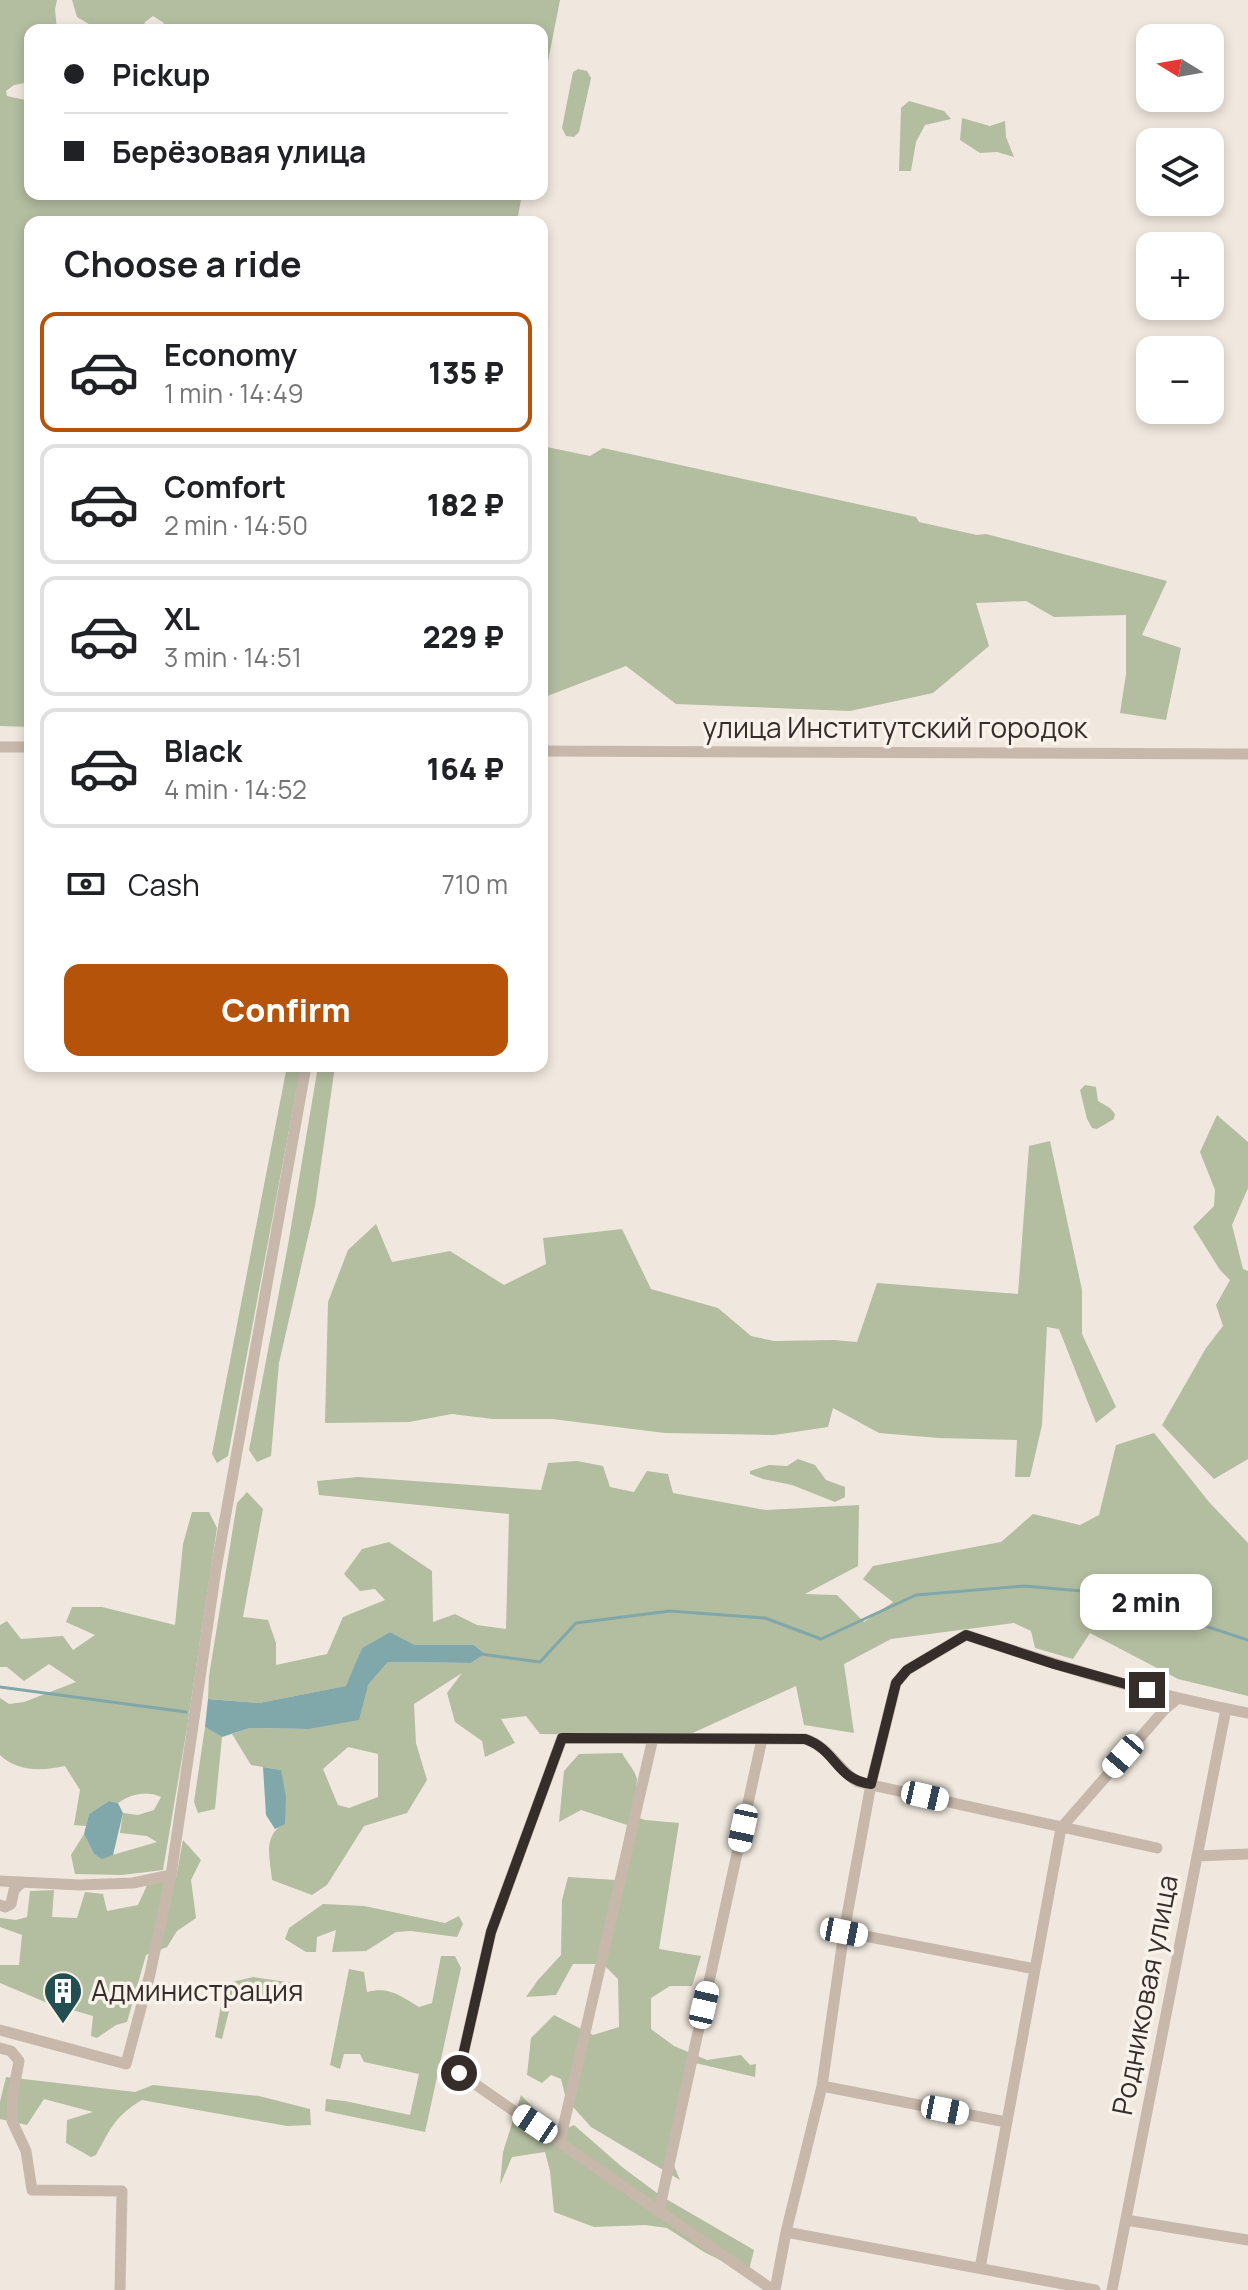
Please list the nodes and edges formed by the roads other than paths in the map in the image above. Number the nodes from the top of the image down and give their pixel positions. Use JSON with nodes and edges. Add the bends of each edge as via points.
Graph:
{"nodes":[{"id":1,"x":0,"y":747,"type":"edge"},
{"id":2,"x":24,"y":747,"type":"edge"},
{"id":3,"x":548,"y":751,"type":"edge"},
{"id":4,"x":1248,"y":754,"type":"edge"},
{"id":5,"x":305,"y":1072,"type":"edge"},
{"id":6,"x":1177,"y":1699,"type":"junction"},
{"id":7,"x":1226,"y":1709,"type":"junction"},
{"id":8,"x":1248,"y":1713,"type":"edge"},
{"id":9,"x":653,"y":1738,"type":"junction"},
{"id":10,"x":762,"y":1739,"type":"junction"},
{"id":11,"x":871,"y":1784,"type":"junction"},
{"id":12,"x":1061,"y":1828,"type":"junction"},
{"id":13,"x":1157,"y":1848,"type":"dead end"},
{"id":14,"x":1248,"y":1854,"type":"edge"},
{"id":15,"x":1197,"y":1856,"type":"junction"},
{"id":16,"x":171,"y":1875,"type":"junction"},
{"id":17,"x":0,"y":1881,"type":"edge"},
{"id":18,"x":22,"y":1882,"type":"junction"},
{"id":19,"x":0,"y":1905,"type":"edge"},
{"id":20,"x":844,"y":1932,"type":"junction"},
{"id":21,"x":1035,"y":1969,"type":"junction"},
{"id":22,"x":0,"y":2030,"type":"edge"},
{"id":23,"x":0,"y":2048,"type":"edge"},
{"id":24,"x":822,"y":2086,"type":"junction"},
{"id":25,"x":1006,"y":2122,"type":"junction"},
{"id":26,"x":560,"y":2141,"type":"junction"},
{"id":27,"x":659,"y":2211,"type":"junction"},
{"id":28,"x":1126,"y":2220,"type":"junction"},
{"id":29,"x":786,"y":2232,"type":"junction"},
{"id":30,"x":1248,"y":2240,"type":"edge"},
{"id":31,"x":980,"y":2268,"type":"junction"},
{"id":32,"x":120,"y":2290,"type":"edge"},
{"id":33,"x":774,"y":2290,"type":"edge"},
{"id":34,"x":1095,"y":2290,"type":"edge"},
{"id":35,"x":1112,"y":2290,"type":"edge"}],
"edges":[{"from":1,"to":2,"type":"street"},
{"from":3,"to":4,"type":"street","name":"улица Институтский городок"},
{"from":5,"to":16,"type":"street","via":[[216,1569]]},
{"from":6,"to":7,"type":"street"},
{"from":6,"to":11,"type":"street","via":[[966,1635],[907,1670],[896,1683]]},
{"from":6,"to":12,"type":"street"},
{"from":7,"to":8,"type":"street"},
{"from":7,"to":15,"type":"street","name":"Родниковая улица"},
{"from":9,"to":10,"type":"street"},
{"from":9,"to":26,"type":"street"},
{"from":9,"to":26,"type":"street","via":[[562,1738],[491,1932],[459,2073]]},
{"from":10,"to":11,"type":"street","via":[[817,1743],[848,1776]]},
{"from":10,"to":27,"type":"street"},
{"from":11,"to":12,"type":"street"},
{"from":11,"to":20,"type":"street"},
{"from":12,"to":13,"type":"street"},
{"from":12,"to":21,"type":"street"},
{"from":14,"to":15,"type":"street"},
{"from":15,"to":28,"type":"street","name":"Родниковая улица"},
{"from":16,"to":18,"type":"street","via":[[133,1883]]},
{"from":16,"to":22,"type":"street","via":[[126,2064]]},
{"from":17,"to":18,"type":"street"},
{"from":18,"to":19,"type":"street","via":[[11,1904]]},
{"from":20,"to":21,"type":"street"},
{"from":20,"to":24,"type":"street"},
{"from":21,"to":25,"type":"street"},
{"from":23,"to":32,"type":"street","via":[[19,2061],[12,2121],[26,2151],[32,2190],[122,2191]]},
{"from":24,"to":25,"type":"street"},
{"from":24,"to":29,"type":"street"},
{"from":25,"to":31,"type":"street"},
{"from":26,"to":27,"type":"street"},
{"from":27,"to":33,"type":"street"},
{"from":28,"to":30,"type":"street"},
{"from":28,"to":35,"type":"street","name":"Родниковая улица"},
{"from":29,"to":31,"type":"street"},
{"from":29,"to":33,"type":"street"},
{"from":31,"to":34,"type":"street"}]}
